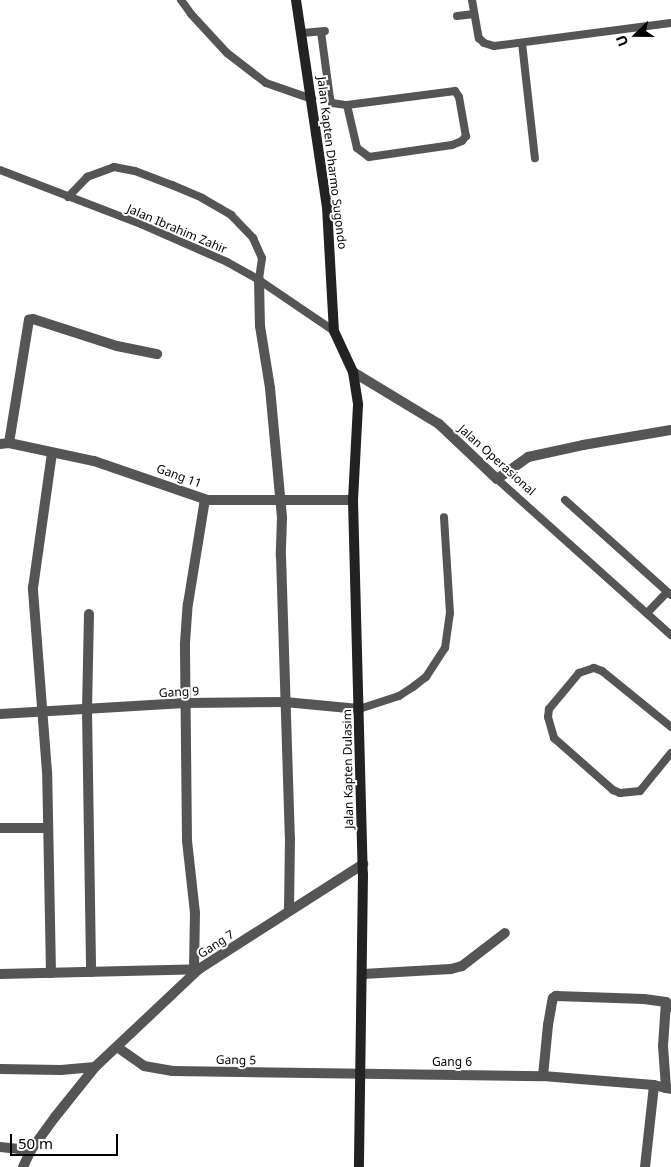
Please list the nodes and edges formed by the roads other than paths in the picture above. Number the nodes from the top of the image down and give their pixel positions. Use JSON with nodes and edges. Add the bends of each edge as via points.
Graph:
{"nodes":[{"id":1,"x":181,"y":0,"type":"edge"},
{"id":2,"x":296,"y":0,"type":"edge"},
{"id":3,"x":472,"y":0,"type":"edge"},
{"id":4,"x":474,"y":14,"type":"junction"},
{"id":5,"x":457,"y":16,"type":"dead end"},
{"id":6,"x":671,"y":23,"type":"edge"},
{"id":7,"x":302,"y":34,"type":"junction"},
{"id":8,"x":522,"y":44,"type":"junction"},
{"id":9,"x":312,"y":99,"type":"junction"},
{"id":10,"x":347,"y":105,"type":"junction"},
{"id":11,"x":535,"y":158,"type":"dead end"},
{"id":12,"x":0,"y":170,"type":"edge"},
{"id":13,"x":68,"y":197,"type":"junction"},
{"id":14,"x":258,"y":280,"type":"junction"},
{"id":15,"x":334,"y":331,"type":"junction"},
{"id":16,"x":157,"y":354,"type":"dead end"},
{"id":17,"x":353,"y":372,"type":"junction"},
{"id":18,"x":671,"y":430,"type":"edge"},
{"id":19,"x":4,"y":444,"type":"edge"},
{"id":20,"x":52,"y":452,"type":"junction"},
{"id":21,"x":497,"y":479,"type":"junction"},
{"id":22,"x":205,"y":499,"type":"junction"},
{"id":23,"x":353,"y":500,"type":"junction"},
{"id":24,"x":565,"y":500,"type":"dead end"},
{"id":25,"x":280,"y":501,"type":"junction"},
{"id":26,"x":444,"y":517,"type":"dead end"},
{"id":27,"x":669,"y":593,"type":"edge"},
{"id":28,"x":647,"y":613,"type":"junction"},
{"id":29,"x":89,"y":614,"type":"dead end"},
{"id":30,"x":671,"y":634,"type":"edge"},
{"id":31,"x":284,"y":702,"type":"junction"},
{"id":32,"x":185,"y":703,"type":"junction"},
{"id":33,"x":358,"y":709,"type":"junction"},
{"id":34,"x":87,"y":710,"type":"junction"},
{"id":35,"x":44,"y":713,"type":"junction"},
{"id":36,"x":0,"y":714,"type":"edge"},
{"id":37,"x":671,"y":727,"type":"edge"},
{"id":38,"x":671,"y":753,"type":"edge"},
{"id":39,"x":0,"y":828,"type":"edge"},
{"id":40,"x":48,"y":828,"type":"junction"},
{"id":41,"x":362,"y":864,"type":"junction"},
{"id":42,"x":289,"y":911,"type":"junction"},
{"id":43,"x":505,"y":933,"type":"dead end"},
{"id":44,"x":197,"y":969,"type":"junction"},
{"id":45,"x":90,"y":972,"type":"junction"},
{"id":46,"x":51,"y":973,"type":"junction"},
{"id":47,"x":0,"y":974,"type":"edge"},
{"id":48,"x":362,"y":974,"type":"junction"},
{"id":49,"x":668,"y":1005,"type":"edge"},
{"id":50,"x":117,"y":1047,"type":"junction"},
{"id":51,"x":95,"y":1067,"type":"junction"},
{"id":52,"x":0,"y":1069,"type":"edge"},
{"id":53,"x":361,"y":1074,"type":"junction"},
{"id":54,"x":543,"y":1076,"type":"junction"},
{"id":55,"x":654,"y":1085,"type":"junction"},
{"id":56,"x":668,"y":1089,"type":"edge"},
{"id":57,"x":0,"y":1147,"type":"edge"},
{"id":58,"x":31,"y":1150,"type":"junction"},
{"id":59,"x":23,"y":1167,"type":"edge"},
{"id":60,"x":359,"y":1167,"type":"edge"},
{"id":61,"x":645,"y":1167,"type":"edge"}],
"edges":[{"from":1,"to":9,"type":"lane","via":[[227,53],[266,83]]},
{"from":2,"to":7,"type":"main road","name":"Jalan Kapten Dharmo Sugondo"},
{"from":3,"to":4,"type":"lane"},
{"from":4,"to":5,"type":"lane"},
{"from":4,"to":8,"type":"lane","via":[[479,38],[484,43]]},
{"from":6,"to":8,"type":"lane"},
{"from":7,"to":9,"type":"main road","name":"Jalan Kapten Dharmo Sugondo"},
{"from":7,"to":10,"type":"lane","via":[[323,31],[330,101]]},
{"from":8,"to":11,"type":"lane"},
{"from":9,"to":15,"type":"main road","name":"Jalan Kapten Dharmo Sugondo","via":[[327,207]]},
{"from":10,"to":10,"type":"lane","via":[[357,148],[369,157],[452,145],[466,136],[454,91]]},
{"from":12,"to":13,"type":"lane","name":"Jalan Ibrahim Zahir"},
{"from":13,"to":14,"type":"lane","name":"Jalan Ibrahim Zahir","via":[[141,224],[227,262]]},
{"from":13,"to":14,"type":"lane","via":[[87,176],[114,167],[135,171],[202,198],[231,215],[253,238],[262,258]]},
{"from":14,"to":15,"type":"lane","name":"Jalan Ibrahim Zahir"},
{"from":14,"to":25,"type":"street","via":[[260,326],[270,388]]},
{"from":15,"to":17,"type":"main road"},
{"from":16,"to":19,"type":"street","via":[[28,320]]},
{"from":17,"to":21,"type":"street","name":"Jalan Operasional","via":[[438,424]]},
{"from":17,"to":23,"type":"main road","name":"Jalan Kapten Dulasim","via":[[358,405]]},
{"from":18,"to":21,"type":"street","via":[[528,457]]},
{"from":19,"to":20,"type":"street","name":"Gang 11"},
{"from":20,"to":22,"type":"street","name":"Gang 11","via":[[110,466]]},
{"from":20,"to":35,"type":"street","via":[[33,588]]},
{"from":21,"to":28,"type":"lane","name":"Jalan Operasional"},
{"from":22,"to":25,"type":"street","name":"Gang 11"},
{"from":22,"to":32,"type":"street","via":[[188,604]]},
{"from":23,"to":25,"type":"street","name":"Gang 11"},
{"from":23,"to":33,"type":"main road","name":"Jalan Kapten Dulasim"},
{"from":24,"to":27,"type":"lane"},
{"from":25,"to":31,"type":"street"},
{"from":26,"to":33,"type":"lane","via":[[450,613],[445,648],[426,677],[413,687],[399,696]]},
{"from":27,"to":28,"type":"lane"},
{"from":28,"to":30,"type":"lane","name":"Jalan Operasional"},
{"from":29,"to":34,"type":"street"},
{"from":31,"to":32,"type":"street","name":"Gang 9"},
{"from":31,"to":33,"type":"street","name":"Gang 9"},
{"from":31,"to":42,"type":"street","via":[[290,838]]},
{"from":32,"to":34,"type":"street","name":"Gang 9"},
{"from":32,"to":44,"type":"street","via":[[186,841]]},
{"from":33,"to":41,"type":"main road","name":"Jalan Kapten Dulasim"},
{"from":34,"to":35,"type":"street","name":"Gang 9"},
{"from":34,"to":45,"type":"street"},
{"from":35,"to":36,"type":"street","name":"Gang 9"},
{"from":35,"to":40,"type":"street"},
{"from":37,"to":38,"type":"lane","via":[[594,668],[579,673],[549,708],[554,738],[620,793],[640,791]]},
{"from":39,"to":40,"type":"street"},
{"from":40,"to":46,"type":"street"},
{"from":41,"to":42,"type":"street","name":"Gang 7"},
{"from":41,"to":48,"type":"main road","name":"Jalan Kapten Dulasim"},
{"from":42,"to":44,"type":"street","name":"Gang 7"},
{"from":43,"to":48,"type":"street","via":[[462,966]]},
{"from":44,"to":45,"type":"street","name":"Gang 7"},
{"from":44,"to":50,"type":"street"},
{"from":45,"to":46,"type":"street","name":"Gang 7"},
{"from":46,"to":47,"type":"street","name":"Gang 7"},
{"from":48,"to":53,"type":"main road","name":"Jalan Kapten Dulasim"},
{"from":49,"to":54,"type":"street","via":[[624,997],[556,996],[548,1025]]},
{"from":49,"to":56,"type":"street","via":[[663,1046]]},
{"from":50,"to":51,"type":"street"},
{"from":50,"to":53,"type":"street","name":"Gang 5","via":[[144,1066],[173,1071]]},
{"from":51,"to":52,"type":"street"},
{"from":51,"to":58,"type":"street"},
{"from":53,"to":54,"type":"street","name":"Gang 6"},
{"from":53,"to":60,"type":"main road","name":"Jalan Kapten Dulasim"},
{"from":54,"to":55,"type":"street","name":"Gang 6"},
{"from":55,"to":56,"type":"street","name":"Gang 6"},
{"from":55,"to":61,"type":"street"},
{"from":57,"to":58,"type":"street"},
{"from":58,"to":59,"type":"street"}]}
